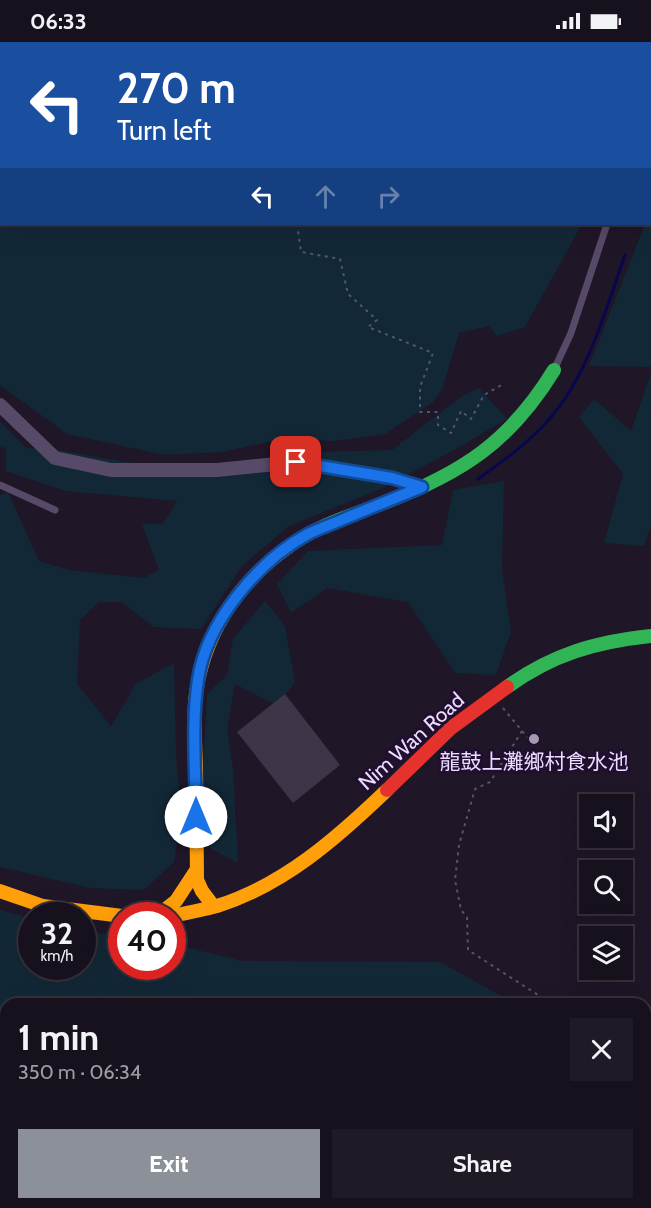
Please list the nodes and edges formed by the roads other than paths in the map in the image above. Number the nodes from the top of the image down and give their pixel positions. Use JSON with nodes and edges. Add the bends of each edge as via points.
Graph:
{"nodes":[{"id":1,"x":607,"y":225,"type":"edge"},
{"id":2,"x":554,"y":370,"type":"joint"},
{"id":3,"x":0,"y":405,"type":"edge"},
{"id":4,"x":0,"y":485,"type":"edge"},
{"id":5,"x":422,"y":487,"type":"junction"},
{"id":6,"x":55,"y":510,"type":"dead end"},
{"id":7,"x":651,"y":636,"type":"edge"},
{"id":8,"x":196,"y":869,"type":"junction"},
{"id":9,"x":0,"y":891,"type":"edge"},
{"id":10,"x":175,"y":902,"type":"edge"},
{"id":11,"x":214,"y":907,"type":"junction"},
{"id":12,"x":186,"y":913,"type":"edge"},
{"id":13,"x":108,"y":914,"type":"edge"}],
"edges":[{"from":1,"to":2,"type":"lane","via":[[571,333]]},
{"from":2,"to":5,"type":"street","via":[[527,410],[502,437],[471,461]]},
{"from":3,"to":5,"type":"street","via":[[55,458],[111,470],[217,470],[296,462]]},
{"from":4,"to":6,"type":"lane"},
{"from":5,"to":8,"type":"street","via":[[308,534],[283,550],[259,571],[222,618],[207,647],[196,696]]},
{"from":7,"to":11,"type":"street","name":"Nim Wan Road","via":[[621,639],[566,654],[525,674],[447,731],[318,853],[270,884]]},
{"from":8,"to":10,"type":"street"},
{"from":8,"to":11,"type":"street","via":[[202,891]]},
{"from":9,"to":13,"type":"street","via":[[43,906]]},
{"from":11,"to":12,"type":"street","name":"Nim Wan Road"}]}
